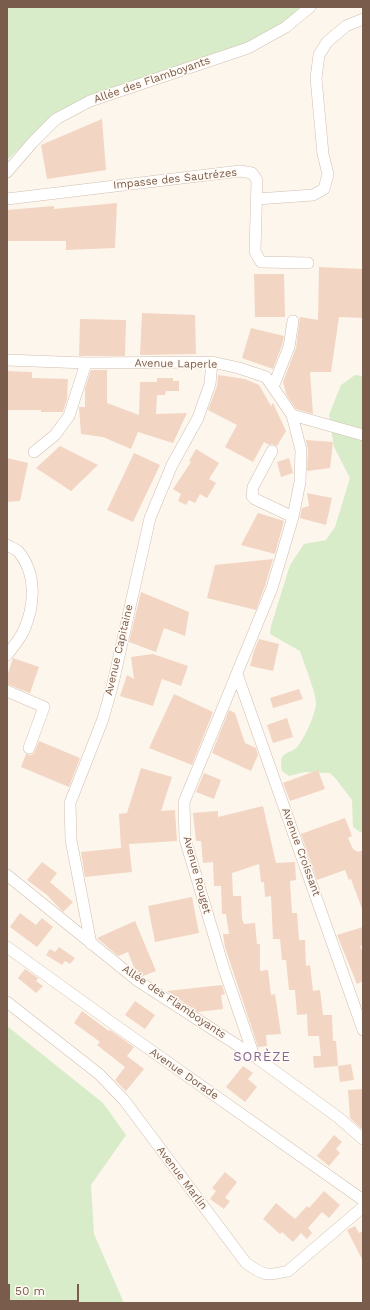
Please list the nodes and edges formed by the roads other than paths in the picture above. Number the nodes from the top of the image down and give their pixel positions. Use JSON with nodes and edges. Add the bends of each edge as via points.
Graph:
{"nodes":[{"id":1,"x":310,"y":7,"type":"edge"},
{"id":2,"x":363,"y":19,"type":"edge"},
{"id":3,"x":7,"y":172,"type":"edge"},
{"id":4,"x":7,"y":199,"type":"edge"},
{"id":5,"x":257,"y":199,"type":"junction"},
{"id":6,"x":308,"y":263,"type":"dead end"},
{"id":7,"x":293,"y":321,"type":"dead end"},
{"id":8,"x":7,"y":360,"type":"edge"},
{"id":9,"x":212,"y":362,"type":"junction"},
{"id":10,"x":86,"y":363,"type":"junction"},
{"id":11,"x":273,"y":387,"type":"junction"},
{"id":12,"x":292,"y":415,"type":"junction"},
{"id":13,"x":363,"y":435,"type":"edge"},
{"id":14,"x":272,"y":451,"type":"dead end"},
{"id":15,"x":34,"y":452,"type":"dead end"},
{"id":16,"x":293,"y":517,"type":"junction"},
{"id":17,"x":7,"y":545,"type":"edge"},
{"id":18,"x":7,"y":656,"type":"edge"},
{"id":19,"x":237,"y":674,"type":"junction"},
{"id":20,"x":7,"y":691,"type":"edge"},
{"id":21,"x":29,"y":748,"type":"dead end"},
{"id":22,"x":7,"y":875,"type":"edge"},
{"id":23,"x":91,"y":944,"type":"junction"},
{"id":24,"x":7,"y":947,"type":"edge"},
{"id":25,"x":7,"y":1002,"type":"edge"},
{"id":26,"x":363,"y":1030,"type":"edge"},
{"id":27,"x":254,"y":1056,"type":"junction"},
{"id":28,"x":363,"y":1139,"type":"edge"},
{"id":29,"x":363,"y":1200,"type":"edge"},
{"id":30,"x":363,"y":1207,"type":"edge"}],
"edges":[{"from":1,"to":3,"type":"street","name":"Allée des Flamboyants","via":[[286,27],[248,48],[90,101],[56,119]]},
{"from":2,"to":5,"type":"street","via":[[346,26],[327,42],[319,55],[316,78],[323,154],[328,174],[324,189],[313,194]]},
{"from":4,"to":5,"type":"street","name":"Impasse des Sautrézes","via":[[240,171],[252,173],[257,180]]},
{"from":5,"to":6,"type":"street","name":"Impasse des Sautrézes","via":[[255,252],[261,262]]},
{"from":7,"to":11,"type":"street","via":[[289,347]]},
{"from":8,"to":10,"type":"street","name":"Avenue Laperle"},
{"from":9,"to":10,"type":"street","name":"Avenue Laperle"},
{"from":9,"to":11,"type":"street","name":"Avenue Laperle","via":[[266,378]]},
{"from":9,"to":23,"type":"street","name":"Avenue Capitaine","via":[[210,384],[198,418],[172,465],[150,518],[122,648],[103,719],[70,803],[71,840]]},
{"from":10,"to":15,"type":"street","via":[[69,416],[55,435]]},
{"from":11,"to":12,"type":"street","name":"Avenue Laperle"},
{"from":12,"to":13,"type":"street"},
{"from":12,"to":16,"type":"street","name":"Avenue Laperle","via":[[301,450],[300,482]]},
{"from":14,"to":16,"type":"street","via":[[253,487],[252,496]]},
{"from":16,"to":19,"type":"street","name":"Avenue Laperle","via":[[272,588]]},
{"from":17,"to":18,"type":"street","via":[[17,550],[29,570],[33,590],[31,613],[24,632]]},
{"from":19,"to":26,"type":"street","name":"Avenue Croissant"},
{"from":19,"to":27,"type":"street","name":"Avenue Rouget","via":[[184,802],[185,839]]},
{"from":20,"to":21,"type":"street","via":[[44,707]]},
{"from":22,"to":23,"type":"street","name":"Allée des Flamboyants"},
{"from":23,"to":27,"type":"street","name":"Allée des Flamboyants","via":[[138,981]]},
{"from":24,"to":29,"type":"street","name":"Avenue Dorade"},
{"from":25,"to":30,"type":"street","name":"Avenue Marlin","via":[[99,1074],[124,1100],[246,1262],[261,1274],[288,1271]]},
{"from":27,"to":28,"type":"street","name":"Allée des Flamboyants","via":[[339,1118]]}]}
